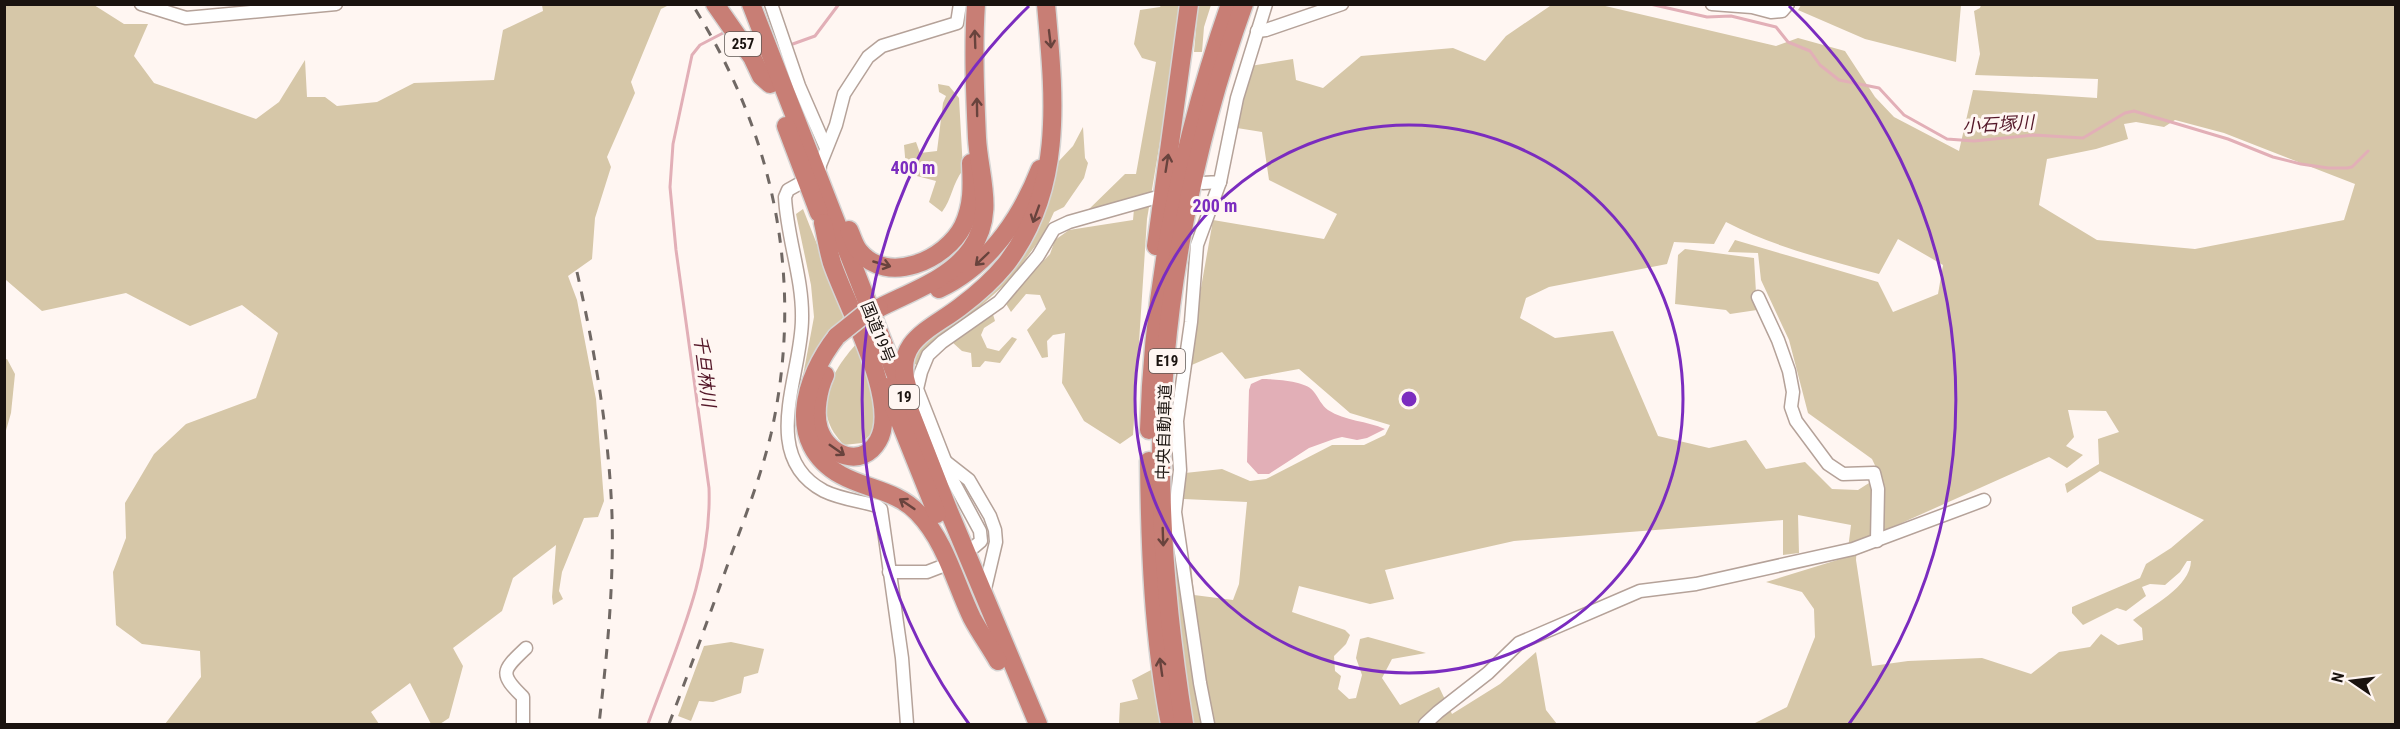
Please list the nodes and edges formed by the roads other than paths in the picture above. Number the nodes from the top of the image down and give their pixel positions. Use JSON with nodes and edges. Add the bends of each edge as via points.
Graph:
{"nodes":[{"id":1,"x":141,"y":4,"type":"edge"},
{"id":2,"x":336,"y":4,"type":"edge"},
{"id":3,"x":715,"y":4,"type":"edge"},
{"id":4,"x":738,"y":4,"type":"edge"},
{"id":5,"x":751,"y":4,"type":"edge"},
{"id":6,"x":761,"y":4,"type":"edge"},
{"id":7,"x":771,"y":4,"type":"edge"},
{"id":8,"x":960,"y":4,"type":"edge"},
{"id":9,"x":976,"y":4,"type":"edge"},
{"id":10,"x":1046,"y":4,"type":"edge"},
{"id":11,"x":1189,"y":4,"type":"edge"},
{"id":12,"x":1230,"y":4,"type":"edge"},
{"id":13,"x":1266,"y":4,"type":"edge"},
{"id":14,"x":1342,"y":4,"type":"edge"},
{"id":15,"x":1712,"y":4,"type":"edge"},
{"id":16,"x":1788,"y":4,"type":"edge"},
{"id":17,"x":1244,"y":5,"type":"edge"},
{"id":18,"x":1257,"y":31,"type":"junction"},
{"id":19,"x":773,"y":76,"type":"junction"},
{"id":20,"x":1051,"y":136,"type":"junction"},
{"id":21,"x":977,"y":141,"type":"junction"},
{"id":22,"x":818,"y":168,"type":"junction"},
{"id":23,"x":1220,"y":182,"type":"junction"},
{"id":24,"x":1203,"y":183,"type":"dead end"},
{"id":25,"x":1154,"y":198,"type":"dead end"},
{"id":26,"x":823,"y":222,"type":"junction"},
{"id":27,"x":1758,"y":297,"type":"dead end"},
{"id":28,"x":881,"y":312,"type":"junction"},
{"id":29,"x":841,"y":340,"type":"junction"},
{"id":30,"x":1151,"y":388,"type":"junction"},
{"id":31,"x":945,"y":461,"type":"junction"},
{"id":32,"x":1984,"y":500,"type":"dead end"},
{"id":33,"x":1877,"y":541,"type":"junction"},
{"id":34,"x":969,"y":549,"type":"junction"},
{"id":35,"x":940,"y":567,"type":"dead end"},
{"id":36,"x":889,"y":572,"type":"junction"},
{"id":37,"x":983,"y":596,"type":"junction"},
{"id":38,"x":526,"y":648,"type":"dead end"},
{"id":39,"x":998,"y":662,"type":"junction"},
{"id":40,"x":523,"y":724,"type":"edge"},
{"id":41,"x":907,"y":724,"type":"edge"},
{"id":42,"x":1024,"y":724,"type":"edge"},
{"id":43,"x":1038,"y":724,"type":"edge"},
{"id":44,"x":1170,"y":724,"type":"edge"},
{"id":45,"x":1184,"y":724,"type":"edge"},
{"id":46,"x":1208,"y":724,"type":"edge"},
{"id":47,"x":1425,"y":724,"type":"edge"}],
"edges":[{"from":1,"to":2,"type":"street","via":[[186,18]]},
{"from":3,"to":19,"type":"highway","number":"257","via":[[761,76]]},
{"from":4,"to":19,"type":"highway","name":"国道19号","number":"19"},
{"from":5,"to":19,"type":"highway","name":"国道19号","number":"19"},
{"from":6,"to":19,"type":"street","via":[[777,57]]},
{"from":7,"to":22,"type":"street","via":[[799,86]]},
{"from":8,"to":22,"type":"street","via":[[957,23],[882,46],[868,57],[844,94]]},
{"from":21,"to":9,"type":"highway","one_way":true},
{"from":10,"to":20,"type":"highway","one_way":true,"via":[[1051,48]]},
{"from":30,"to":11,"type":"highway","one_way":true,"via":[[1148,320]]},
{"from":12,"to":30,"type":"highway","name":"中央自動車道","number":"E19","via":[[1183,164],[1164,268]]},
{"from":13,"to":18,"type":"street"},
{"from":14,"to":18,"type":"street"},
{"from":15,"to":16,"type":"street","via":[[1771,12],[1782,11]]},
{"from":17,"to":45,"type":"highway","name":"中央自動車道","number":"E19","one_way":true,"via":[[1210,113],[1185,220],[1163,403],[1164,556]]},
{"from":18,"to":23,"type":"street","via":[[1237,98]]},
{"from":19,"to":22,"type":"highway","name":"国道19号","number":"19"},
{"from":19,"to":22,"type":"highway","name":"国道19号","number":"19","via":[[804,138],[813,146]]},
{"from":20,"to":28,"type":"highway","one_way":true,"via":[[1027,198],[990,251],[954,282]]},
{"from":20,"to":34,"type":"highway","one_way":true,"via":[[1047,180],[1022,243],[985,287],[916,338],[905,355],[906,384]]},
{"from":22,"to":21,"type":"highway","one_way":true,"via":[[858,250],[874,263],[894,267],[915,265],[951,243],[962,227],[970,200],[971,163]]},
{"from":21,"to":28,"type":"highway","via":[[985,206],[971,249],[943,275]]},
{"from":22,"to":26,"type":"highway","name":"国道19号","number":"19"},
{"from":22,"to":34,"type":"highway","name":"国道19号","number":"19","via":[[839,233]]},
{"from":22,"to":36,"type":"street","via":[[788,190],[785,197],[802,312],[788,441],[797,466],[817,486],[881,509]]},
{"from":23,"to":24,"type":"street"},
{"from":23,"to":46,"type":"street","via":[[1197,245],[1177,421],[1180,470],[1175,512]]},
{"from":25,"to":31,"type":"street","via":[[1054,229],[1038,256],[999,302],[928,355],[917,389]]},
{"from":29,"to":26,"type":"highway","one_way":true,"via":[[822,382],[817,416],[820,431],[830,447],[850,458],[861,456],[877,443],[884,428],[885,412],[878,381],[832,263]]},
{"from":26,"to":39,"type":"highway","name":"国道19号","number":"19"},
{"from":27,"to":33,"type":"street","via":[[1789,371],[1791,407],[1796,421],[1827,464],[1843,474],[1874,473],[1878,489]]},
{"from":28,"to":29,"type":"highway"},
{"from":39,"to":29,"type":"highway","one_way":true,"via":[[972,618],[954,571],[917,511],[894,495],[840,474],[822,461],[810,441],[804,420],[812,375],[823,354]]},
{"from":44,"to":30,"type":"highway","name":"中央自動車道","number":"E19","one_way":true,"via":[[1156,633],[1149,545]]},
{"from":31,"to":34,"type":"street","via":[[980,531],[981,541]]},
{"from":31,"to":37,"type":"street","via":[[969,480],[995,530],[996,542]]},
{"from":32,"to":33,"type":"street"},
{"from":33,"to":47,"type":"street","via":[[1736,576],[1640,591],[1519,643]]},
{"from":34,"to":37,"type":"highway","name":"国道19号","number":"19"},
{"from":35,"to":36,"type":"street","via":[[927,572]]},
{"from":36,"to":41,"type":"street"},
{"from":37,"to":43,"type":"highway","name":"国道19号","number":"19"},
{"from":38,"to":40,"type":"street","via":[[507,667],[505,675],[523,697]]},
{"from":39,"to":42,"type":"highway","name":"国道19号","number":"19"}]}
